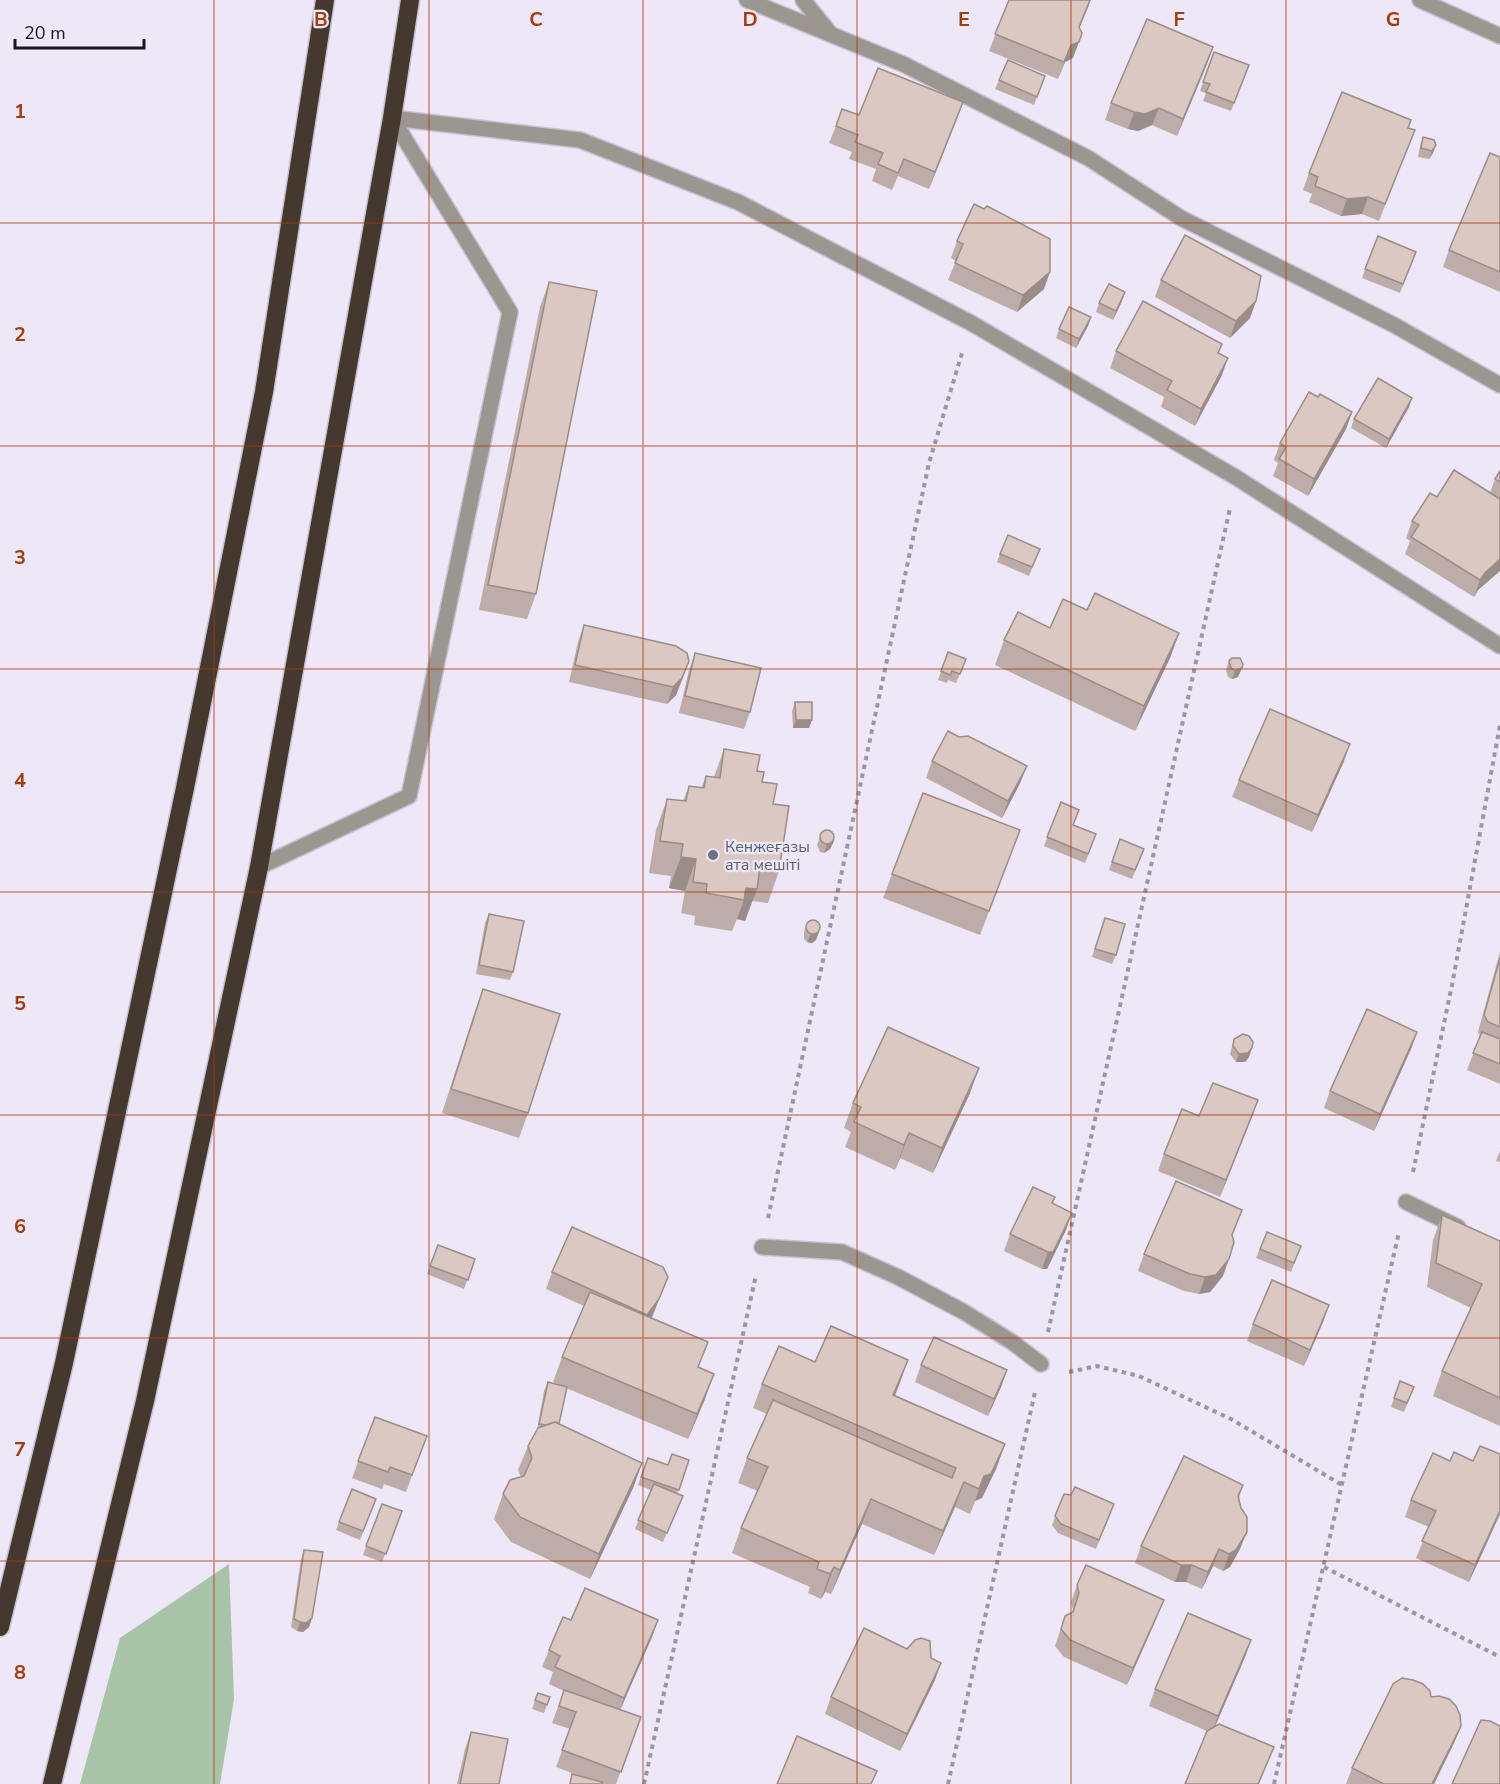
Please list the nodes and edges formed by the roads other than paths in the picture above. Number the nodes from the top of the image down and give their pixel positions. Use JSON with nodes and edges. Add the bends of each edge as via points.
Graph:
{"nodes":[{"id":1,"x":325,"y":0,"type":"edge"},
{"id":2,"x":410,"y":0,"type":"edge"},
{"id":3,"x":747,"y":0,"type":"edge"},
{"id":4,"x":803,"y":0,"type":"edge"},
{"id":5,"x":1420,"y":0,"type":"edge"},
{"id":6,"x":831,"y":34,"type":"junction"},
{"id":7,"x":1500,"y":36,"type":"edge"},
{"id":8,"x":392,"y":117,"type":"junction"},
{"id":9,"x":1500,"y":385,"type":"edge"},
{"id":10,"x":1500,"y":646,"type":"edge"},
{"id":11,"x":259,"y":867,"type":"junction"},
{"id":12,"x":1406,"y":1202,"type":"road end"},
{"id":13,"x":1469,"y":1232,"type":"edge"},
{"id":14,"x":762,"y":1247,"type":"road end"},
{"id":15,"x":1039,"y":1372,"type":"road end"},
{"id":16,"x":0,"y":1627,"type":"edge"},
{"id":17,"x":52,"y":1784,"type":"edge"}],
"edges":[{"from":1,"to":16,"type":"highway","via":[[264,392],[192,753],[64,1363]]},
{"from":2,"to":8,"type":"highway"},
{"from":3,"to":6,"type":"street"},
{"from":4,"to":6,"type":"street"},
{"from":5,"to":7,"type":"street"},
{"from":6,"to":9,"type":"street","via":[[903,64],[1088,158],[1181,218],[1394,325]]},
{"from":8,"to":10,"type":"street","via":[[580,140],[738,202],[971,323],[1237,478]]},
{"from":8,"to":11,"type":"highway"},
{"from":8,"to":11,"type":"street","via":[[510,312],[410,796]]},
{"from":11,"to":17,"type":"highway","via":[[145,1401]]},
{"from":12,"to":13,"type":"street"},
{"from":14,"to":15,"type":"street","via":[[842,1252],[898,1277],[1012,1342]]}]}
